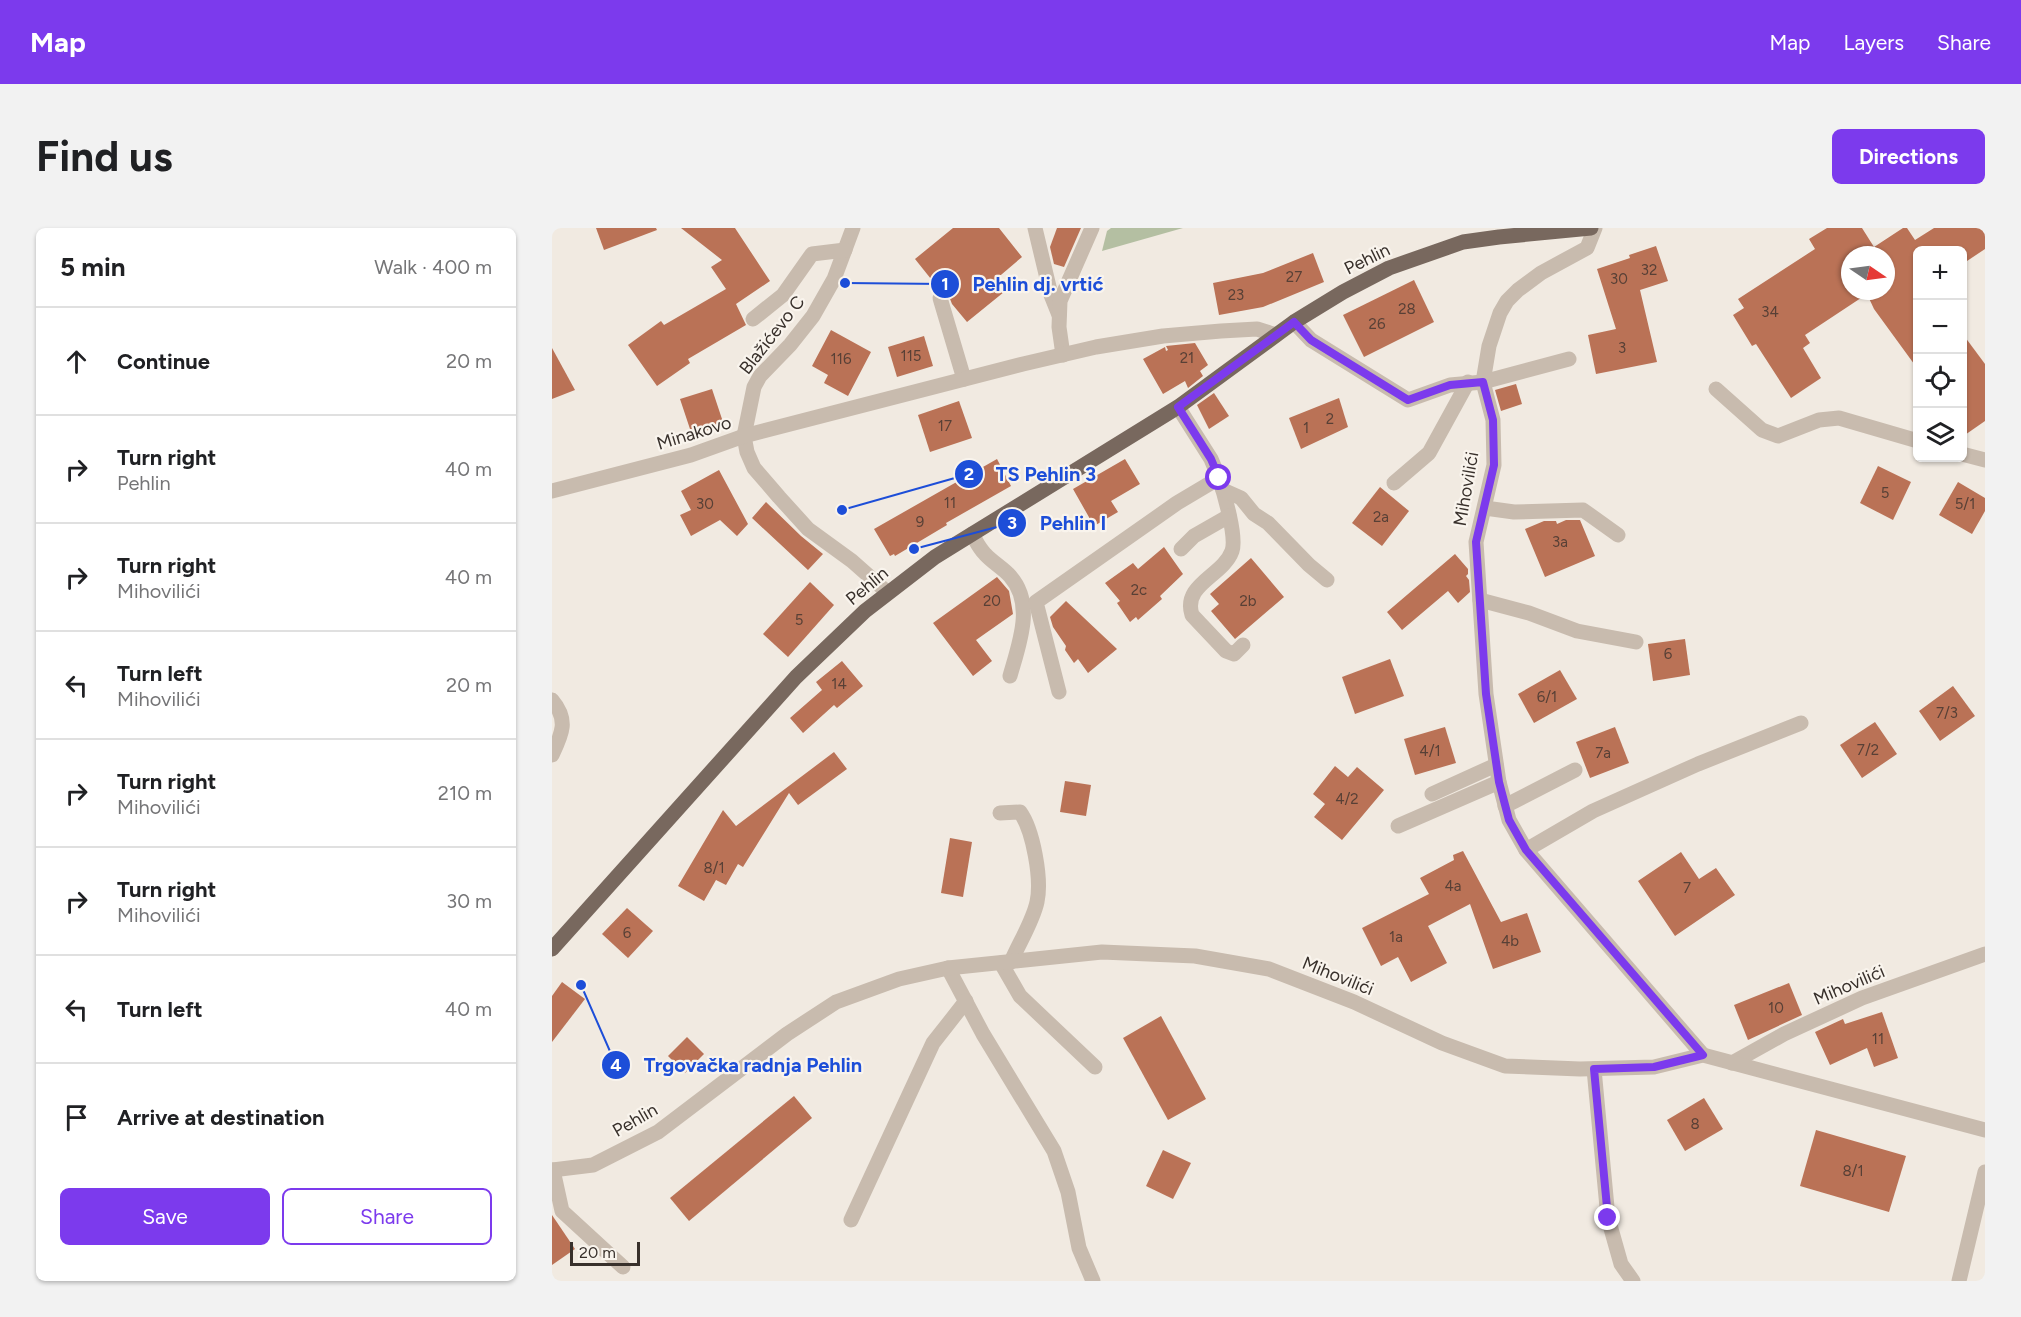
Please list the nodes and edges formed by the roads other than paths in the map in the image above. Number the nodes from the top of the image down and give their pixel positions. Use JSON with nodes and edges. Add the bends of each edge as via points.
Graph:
{"nodes":[{"id":1,"x":1035,"y":228,"type":"edge"},
{"id":2,"x":1092,"y":228,"type":"edge"},
{"id":3,"x":1593,"y":228,"type":"edge"},
{"id":4,"x":849,"y":230,"type":"edge"},
{"id":5,"x":845,"y":250,"type":"junction"},
{"id":6,"x":940,"y":298,"type":"dead end"},
{"id":7,"x":1060,"y":316,"type":"junction"},
{"id":8,"x":753,"y":319,"type":"dead end"},
{"id":9,"x":1294,"y":322,"type":"junction"},
{"id":10,"x":1276,"y":335,"type":"junction"},
{"id":11,"x":1063,"y":355,"type":"junction"},
{"id":12,"x":1569,"y":359,"type":"dead end"},
{"id":13,"x":964,"y":379,"type":"junction"},
{"id":14,"x":1475,"y":382,"type":"junction"},
{"id":15,"x":1716,"y":389,"type":"dead end"},
{"id":16,"x":1178,"y":407,"type":"junction"},
{"id":17,"x":744,"y":436,"type":"junction"},
{"id":18,"x":1913,"y":440,"type":"edge"},
{"id":19,"x":1967,"y":455,"type":"edge"},
{"id":20,"x":1985,"y":460,"type":"edge"},
{"id":21,"x":1394,"y":483,"type":"dead end"},
{"id":22,"x":1221,"y":484,"type":"junction"},
{"id":23,"x":552,"y":491,"type":"edge"},
{"id":24,"x":1485,"y":508,"type":"junction"},
{"id":25,"x":1229,"y":516,"type":"junction"},
{"id":26,"x":972,"y":534,"type":"junction"},
{"id":27,"x":1618,"y":535,"type":"dead end"},
{"id":28,"x":1181,"y":549,"type":"dead end"},
{"id":29,"x":1327,"y":580,"type":"dead end"},
{"id":30,"x":887,"y":592,"type":"junction"},
{"id":31,"x":1480,"y":600,"type":"junction"},
{"id":32,"x":1636,"y":642,"type":"dead end"},
{"id":33,"x":1243,"y":645,"type":"dead end"},
{"id":34,"x":1010,"y":676,"type":"dead end"},
{"id":35,"x":1059,"y":692,"type":"dead end"},
{"id":36,"x":552,"y":700,"type":"edge"},
{"id":37,"x":1801,"y":723,"type":"dead end"},
{"id":38,"x":552,"y":755,"type":"edge"},
{"id":39,"x":1497,"y":765,"type":"junction"},
{"id":40,"x":1575,"y":770,"type":"dead end"},
{"id":41,"x":1499,"y":782,"type":"junction"},
{"id":42,"x":1432,"y":794,"type":"dead end"},
{"id":43,"x":1505,"y":806,"type":"junction"},
{"id":44,"x":1000,"y":813,"type":"dead end"},
{"id":45,"x":1398,"y":826,"type":"dead end"},
{"id":46,"x":1526,"y":850,"type":"junction"},
{"id":47,"x":552,"y":949,"type":"edge"},
{"id":48,"x":1985,"y":954,"type":"edge"},
{"id":49,"x":1006,"y":962,"type":"junction"},
{"id":50,"x":948,"y":968,"type":"junction"},
{"id":51,"x":966,"y":1001,"type":"junction"},
{"id":52,"x":1703,"y":1055,"type":"junction"},
{"id":53,"x":1732,"y":1063,"type":"junction"},
{"id":54,"x":1095,"y":1067,"type":"dead end"},
{"id":55,"x":1594,"y":1069,"type":"junction"},
{"id":56,"x":1985,"y":1130,"type":"edge"},
{"id":57,"x":553,"y":1170,"type":"edge"},
{"id":58,"x":1985,"y":1172,"type":"edge"},
{"id":59,"x":851,"y":1220,"type":"dead end"},
{"id":60,"x":623,"y":1268,"type":"dead end"},
{"id":61,"x":1091,"y":1280,"type":"edge"},
{"id":62,"x":1633,"y":1281,"type":"edge"},
{"id":63,"x":1959,"y":1281,"type":"edge"}],
"edges":[{"from":1,"to":7,"type":"street"},
{"from":2,"to":7,"type":"street","via":[[1060,301]]},
{"from":3,"to":9,"type":"main road","name":"Pehlin","via":[[1463,242],[1389,268]]},
{"from":3,"to":14,"type":"street","name":"Mihovilići","via":[[1587,248],[1540,273],[1507,301]]},
{"from":4,"to":5,"type":"street","name":"Blažićevo C"},
{"from":5,"to":8,"type":"street","via":[[812,254],[783,295]]},
{"from":5,"to":17,"type":"street","name":"Blažićevo C","via":[[813,316],[757,381]]},
{"from":6,"to":13,"type":"street"},
{"from":7,"to":11,"type":"street"},
{"from":9,"to":10,"type":"main road","name":"Pehlin"},
{"from":9,"to":14,"type":"street","via":[[1311,340],[1408,400],[1450,385]]},
{"from":10,"to":11,"type":"street","via":[[1257,329],[1163,336]]},
{"from":10,"to":16,"type":"main road","name":"Pehlin"},
{"from":11,"to":13,"type":"street"},
{"from":12,"to":14,"type":"street"},
{"from":13,"to":17,"type":"street"},
{"from":14,"to":21,"type":"street","via":[[1430,453]]},
{"from":14,"to":24,"type":"street","name":"Mihovilići","via":[[1493,420],[1494,465]]},
{"from":15,"to":18,"type":"street","via":[[1762,430],[1778,436],[1819,420],[1839,418]]},
{"from":16,"to":22,"type":"street","via":[[1211,459]]},
{"from":16,"to":26,"type":"main road","name":"Pehlin"},
{"from":17,"to":23,"type":"street","name":"Minakovo","via":[[691,455]]},
{"from":17,"to":30,"type":"street","name":"Minakovo","via":[[754,468],[808,529]]},
{"from":19,"to":20,"type":"street"},
{"from":22,"to":25,"type":"street"},
{"from":22,"to":29,"type":"street","via":[[1241,498]]},
{"from":22,"to":35,"type":"street","via":[[1177,503],[1036,602]]},
{"from":24,"to":27,"type":"street","via":[[1514,512],[1583,510]]},
{"from":24,"to":31,"type":"street","name":"Mihovilići","via":[[1476,542]]},
{"from":25,"to":28,"type":"street","via":[[1194,536]]},
{"from":25,"to":33,"type":"street","via":[[1232,552],[1196,590],[1190,608],[1226,651],[1234,654]]},
{"from":26,"to":30,"type":"main road","name":"Pehlin"},
{"from":26,"to":34,"type":"street","via":[[983,552],[1010,576],[1020,594],[1023,630]]},
{"from":30,"to":47,"type":"main road","name":"Pehlin","via":[[796,677]]},
{"from":31,"to":32,"type":"street","via":[[1577,631]]},
{"from":31,"to":39,"type":"street","name":"Mihovilići","via":[[1486,694]]},
{"from":36,"to":38,"type":"street","via":[[560,710],[563,732]]},
{"from":37,"to":46,"type":"street","via":[[1593,811]]},
{"from":39,"to":41,"type":"street","name":"Mihovilići"},
{"from":39,"to":42,"type":"street"},
{"from":40,"to":43,"type":"street"},
{"from":41,"to":43,"type":"street","name":"Mihovilići"},
{"from":41,"to":45,"type":"street"},
{"from":43,"to":46,"type":"street","name":"Mihovilići"},
{"from":44,"to":49,"type":"street","via":[[1020,812],[1023,817],[1035,853],[1037,880],[1037,902],[1028,928]]},
{"from":46,"to":52,"type":"street","name":"Mihovilići"},
{"from":48,"to":53,"type":"street","name":"Mihovilići","via":[[1862,999],[1784,1034]]},
{"from":49,"to":50,"type":"street","name":"Mihovilići"},
{"from":49,"to":54,"type":"street","via":[[1020,996]]},
{"from":49,"to":55,"type":"street","name":"Mihovilići","via":[[1102,952],[1195,956],[1237,963],[1301,981],[1505,1066]]},
{"from":50,"to":51,"type":"street"},
{"from":50,"to":57,"type":"street","name":"Pehlin","via":[[899,979],[836,1002],[787,1034],[658,1132],[593,1165]]},
{"from":51,"to":59,"type":"street","via":[[933,1042]]},
{"from":51,"to":61,"type":"street","via":[[1054,1151]]},
{"from":52,"to":53,"type":"street","name":"Mihovilići"},
{"from":52,"to":55,"type":"street","name":"Mihovilići","via":[[1654,1067]]},
{"from":53,"to":56,"type":"street","name":"Mihovilići"},
{"from":55,"to":62,"type":"street","via":[[1608,1218],[1621,1264]]},
{"from":57,"to":60,"type":"street","via":[[562,1211]]},
{"from":58,"to":63,"type":"street"}]}
